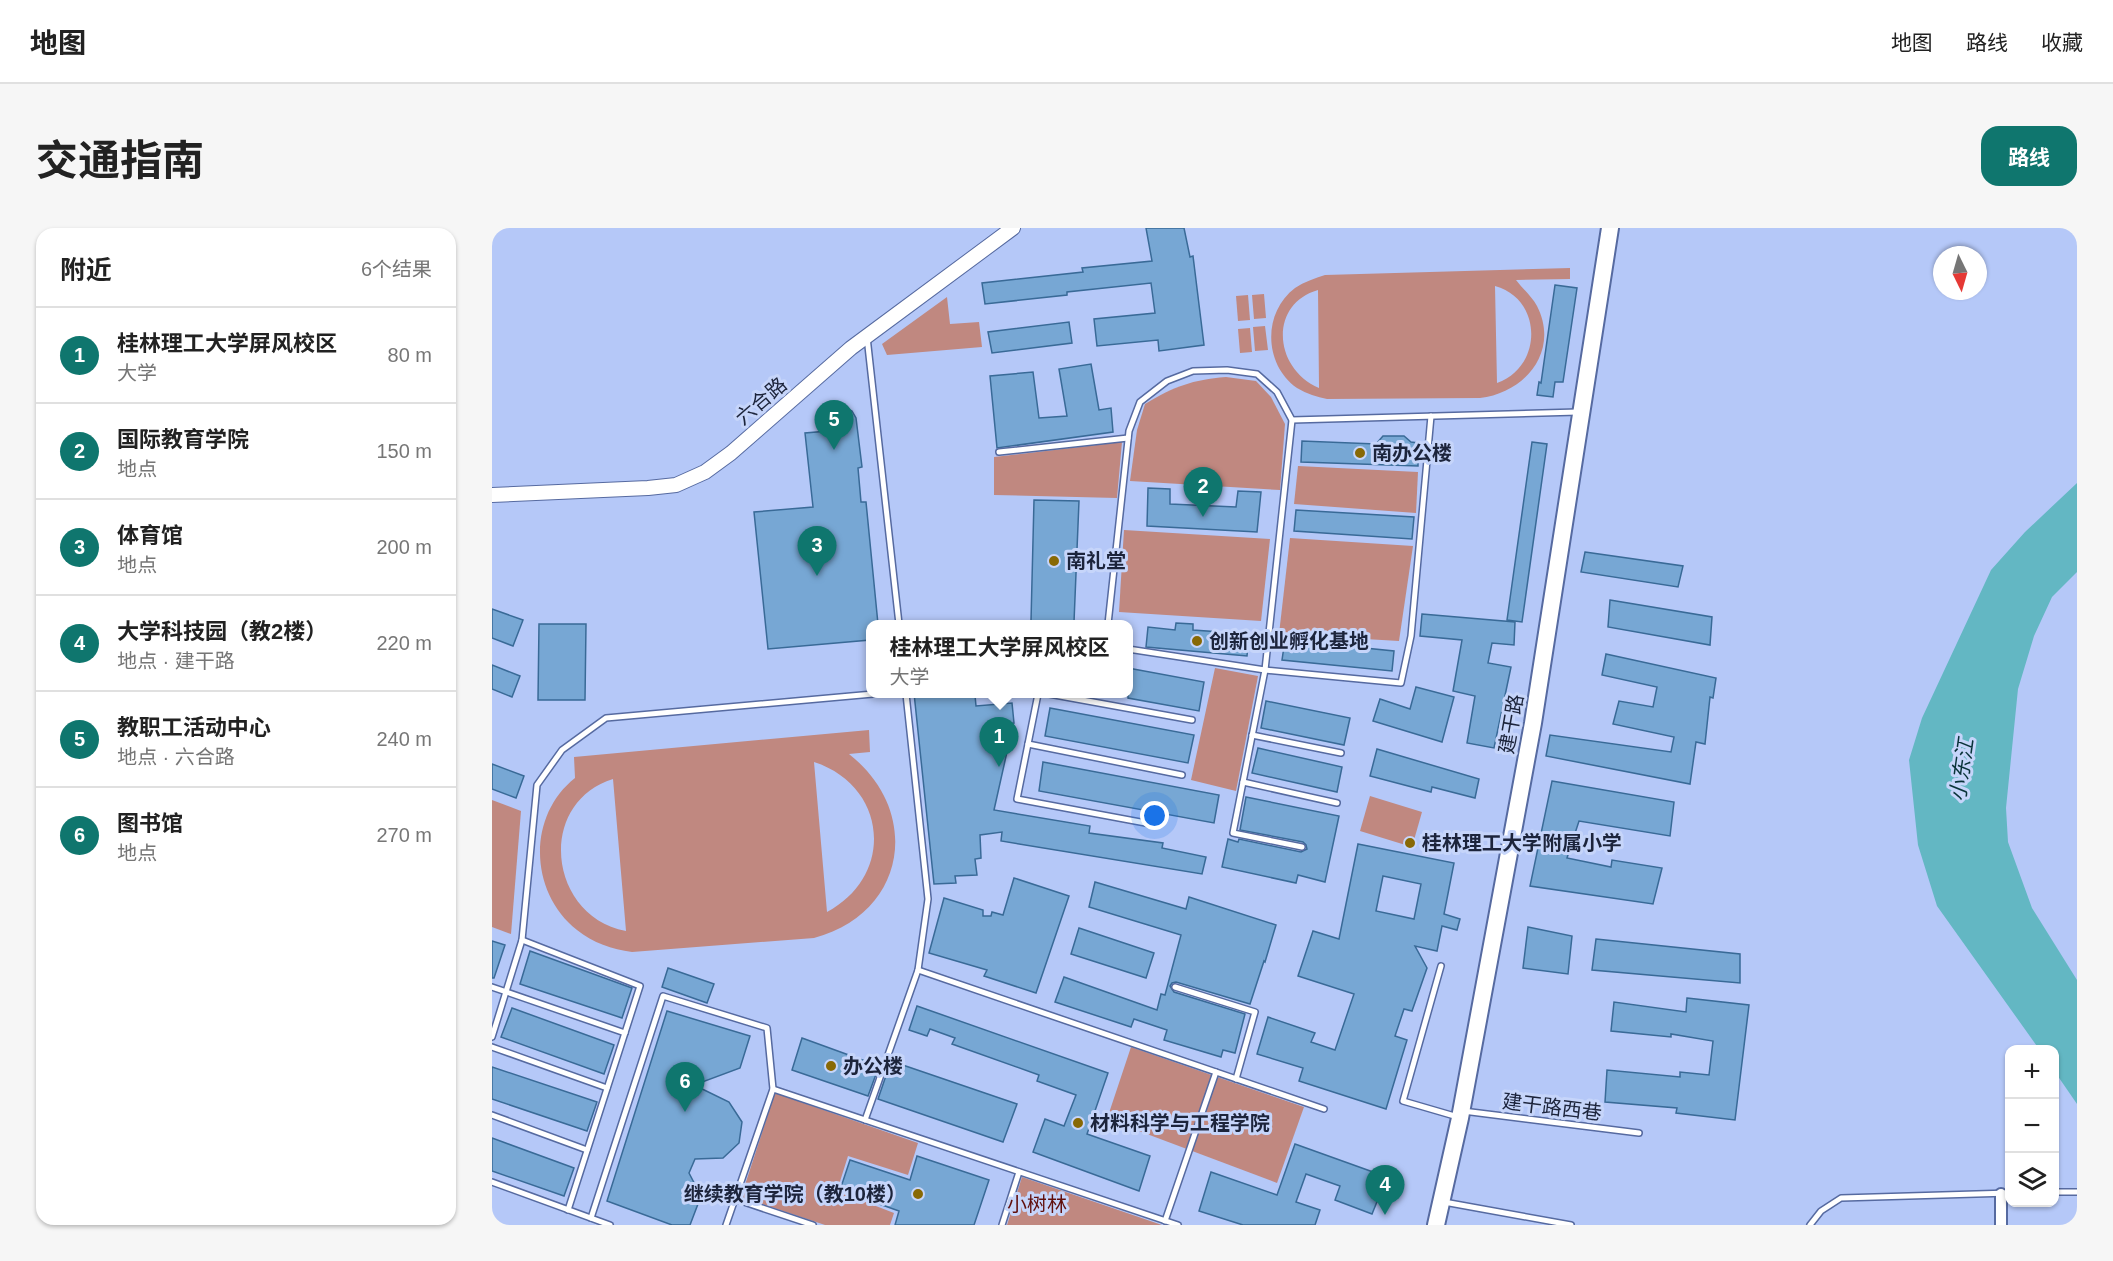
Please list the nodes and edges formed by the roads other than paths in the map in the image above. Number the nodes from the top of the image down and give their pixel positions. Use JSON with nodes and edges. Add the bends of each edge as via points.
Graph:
{"nodes":[{"id":1,"x":1013,"y":228,"type":"edge"},
{"id":2,"x":1610,"y":228,"type":"edge"},
{"id":3,"x":867,"y":335,"type":"junction"},
{"id":4,"x":1583,"y":412,"type":"junction"},
{"id":5,"x":1431,"y":416,"type":"junction"},
{"id":6,"x":1292,"y":420,"type":"junction"},
{"id":7,"x":1128,"y":438,"type":"junction"},
{"id":8,"x":999,"y":452,"type":"dead end"},
{"id":9,"x":492,"y":495,"type":"edge"},
{"id":10,"x":899,"y":620,"type":"edge"},
{"id":11,"x":1108,"y":620,"type":"edge"},
{"id":12,"x":1133,"y":650,"type":"edge"},
{"id":13,"x":1265,"y":670,"type":"junction"},
{"id":14,"x":866,"y":694,"type":"edge"},
{"id":15,"x":907,"y":698,"type":"edge"},
{"id":16,"x":1037,"y":698,"type":"edge"},
{"id":17,"x":1075,"y":698,"type":"edge"},
{"id":18,"x":1192,"y":720,"type":"dead end"},
{"id":19,"x":1252,"y":735,"type":"junction"},
{"id":20,"x":1028,"y":744,"type":"junction"},
{"id":21,"x":1341,"y":753,"type":"dead end"},
{"id":22,"x":1182,"y":775,"type":"dead end"},
{"id":23,"x":1243,"y":782,"type":"junction"},
{"id":24,"x":1337,"y":802,"type":"dead end"},
{"id":25,"x":1151,"y":824,"type":"dead end"},
{"id":26,"x":1302,"y":847,"type":"dead end"},
{"id":27,"x":522,"y":940,"type":"junction"},
{"id":28,"x":1441,"y":966,"type":"dead end"},
{"id":29,"x":918,"y":970,"type":"junction"},
{"id":30,"x":492,"y":987,"type":"edge"},
{"id":31,"x":1175,"y":987,"type":"dead end"},
{"id":32,"x":506,"y":992,"type":"junction"},
{"id":33,"x":625,"y":1032,"type":"junction"},
{"id":34,"x":492,"y":1037,"type":"edge"},
{"id":35,"x":492,"y":1047,"type":"edge"},
{"id":36,"x":1216,"y":1072,"type":"junction"},
{"id":37,"x":1236,"y":1079,"type":"junction"},
{"id":38,"x":607,"y":1088,"type":"junction"},
{"id":39,"x":773,"y":1089,"type":"junction"},
{"id":40,"x":1324,"y":1109,"type":"dead end"},
{"id":41,"x":1460,"y":1114,"type":"junction"},
{"id":42,"x":492,"y":1115,"type":"edge"},
{"id":43,"x":865,"y":1120,"type":"junction"},
{"id":44,"x":1639,"y":1133,"type":"dead end"},
{"id":45,"x":587,"y":1150,"type":"junction"},
{"id":46,"x":1019,"y":1172,"type":"junction"},
{"id":47,"x":492,"y":1182,"type":"edge"},
{"id":48,"x":2059,"y":1192,"type":"edge"},
{"id":49,"x":2077,"y":1192,"type":"edge"},
{"id":50,"x":2005,"y":1194,"type":"edge"},
{"id":51,"x":735,"y":1199,"type":"junction"},
{"id":52,"x":1442,"y":1202,"type":"junction"},
{"id":53,"x":568,"y":1210,"type":"junction"},
{"id":54,"x":591,"y":1218,"type":"junction"},
{"id":55,"x":1166,"y":1221,"type":"junction"},
{"id":56,"x":610,"y":1225,"type":"edge"},
{"id":57,"x":726,"y":1225,"type":"edge"},
{"id":58,"x":813,"y":1225,"type":"edge"},
{"id":59,"x":1002,"y":1225,"type":"edge"},
{"id":60,"x":1178,"y":1225,"type":"edge"},
{"id":61,"x":1437,"y":1225,"type":"edge"},
{"id":62,"x":1571,"y":1225,"type":"edge"},
{"id":63,"x":1810,"y":1225,"type":"edge"},
{"id":64,"x":2001,"y":1225,"type":"edge"}],
"edges":[{"from":1,"to":3,"type":"street","name":"六合路"},
{"from":2,"to":4,"type":"main road","name":"建干路"},
{"from":3,"to":9,"type":"street","name":"六合路","via":[[731,453],[705,472],[676,485]]},
{"from":3,"to":10,"type":"lane"},
{"from":4,"to":5,"type":"lane"},
{"from":4,"to":41,"type":"main road","name":"建干路","via":[[1533,723]]},
{"from":5,"to":6,"type":"lane"},
{"from":5,"to":13,"type":"lane","via":[[1411,636],[1401,683]]},
{"from":6,"to":7,"type":"lane","via":[[1277,392],[1257,374],[1194,371],[1167,381],[1140,402]]},
{"from":6,"to":13,"type":"lane"},
{"from":7,"to":8,"type":"lane"},
{"from":7,"to":11,"type":"lane"},
{"from":12,"to":13,"type":"lane"},
{"from":13,"to":19,"type":"lane"},
{"from":14,"to":27,"type":"lane","via":[[606,718],[562,750],[537,784]]},
{"from":15,"to":29,"type":"lane","via":[[928,899]]},
{"from":16,"to":20,"type":"lane"},
{"from":17,"to":18,"type":"lane"},
{"from":19,"to":21,"type":"lane"},
{"from":19,"to":23,"type":"lane"},
{"from":20,"to":22,"type":"lane"},
{"from":20,"to":25,"type":"lane","via":[[1017,799]]},
{"from":23,"to":24,"type":"lane"},
{"from":23,"to":26,"type":"lane","via":[[1233,833]]},
{"from":27,"to":32,"type":"lane"},
{"from":27,"to":33,"type":"lane","via":[[640,986]]},
{"from":28,"to":41,"type":"lane","name":"建干路西巷","via":[[1403,1101]]},
{"from":29,"to":36,"type":"lane"},
{"from":29,"to":43,"type":"lane"},
{"from":30,"to":32,"type":"lane"},
{"from":31,"to":37,"type":"lane","via":[[1255,1012]]},
{"from":32,"to":33,"type":"lane"},
{"from":32,"to":34,"type":"lane"},
{"from":33,"to":38,"type":"lane"},
{"from":35,"to":38,"type":"lane"},
{"from":36,"to":37,"type":"lane"},
{"from":36,"to":55,"type":"lane"},
{"from":37,"to":40,"type":"lane"},
{"from":38,"to":45,"type":"lane"},
{"from":39,"to":43,"type":"lane"},
{"from":39,"to":51,"type":"lane"},
{"from":39,"to":54,"type":"lane","via":[[767,1028],[663,996]]},
{"from":41,"to":44,"type":"lane","name":"建干路西巷"},
{"from":41,"to":52,"type":"main road","name":"建干路"},
{"from":42,"to":45,"type":"lane"},
{"from":43,"to":46,"type":"lane"},
{"from":45,"to":53,"type":"lane"},
{"from":46,"to":55,"type":"lane"},
{"from":46,"to":59,"type":"lane"},
{"from":47,"to":53,"type":"lane"},
{"from":48,"to":49,"type":"lane"},
{"from":50,"to":63,"type":"lane","via":[[1841,1198],[1821,1211]]},
{"from":50,"to":64,"type":"street"},
{"from":51,"to":57,"type":"lane"},
{"from":51,"to":58,"type":"lane"},
{"from":52,"to":61,"type":"main road","name":"建干路"},
{"from":52,"to":62,"type":"lane"},
{"from":53,"to":54,"type":"lane"},
{"from":54,"to":56,"type":"lane"},
{"from":55,"to":60,"type":"lane"}]}
